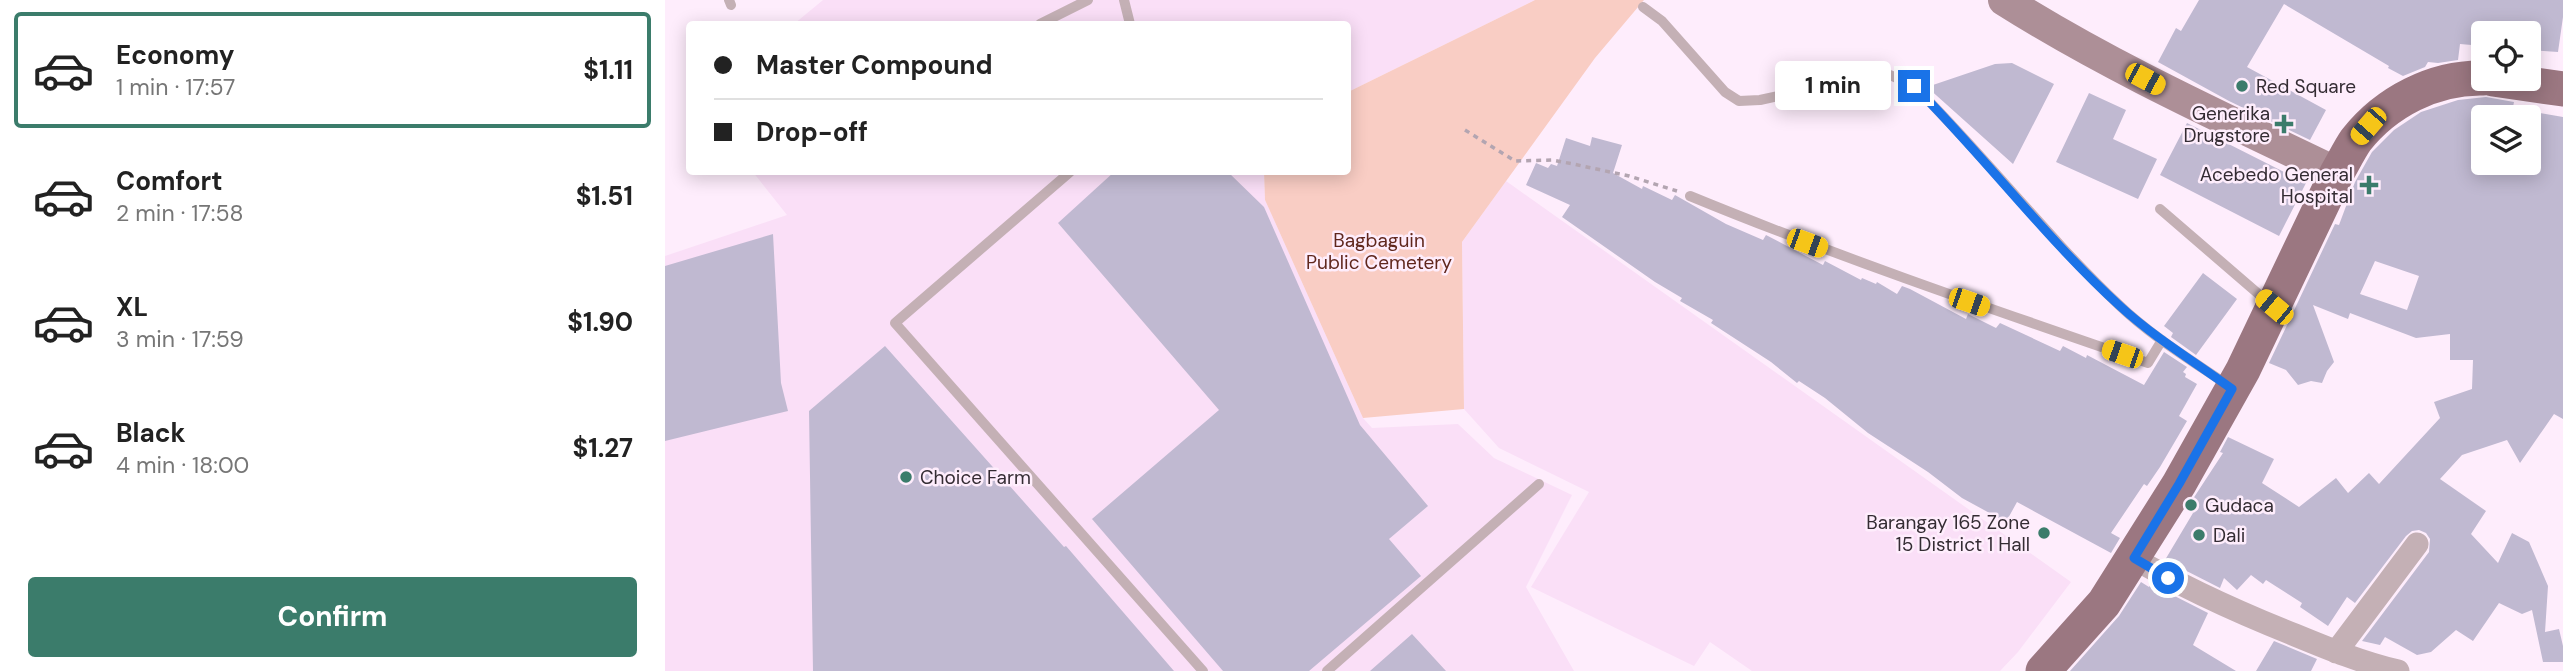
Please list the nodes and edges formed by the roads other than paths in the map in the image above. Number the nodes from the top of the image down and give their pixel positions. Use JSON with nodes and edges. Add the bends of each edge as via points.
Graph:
{"nodes":[{"id":1,"x":1088,"y":0,"type":"edge"},
{"id":2,"x":1124,"y":0,"type":"edge"},
{"id":3,"x":2004,"y":0,"type":"edge"},
{"id":4,"x":1643,"y":7,"type":"dead end"},
{"id":5,"x":1046,"y":21,"type":"edge"},
{"id":6,"x":1129,"y":21,"type":"edge"},
{"id":7,"x":2471,"y":79,"type":"edge"},
{"id":8,"x":2541,"y":86,"type":"edge"},
{"id":9,"x":2563,"y":89,"type":"edge"},
{"id":10,"x":2337,"y":173,"type":"junction"},
{"id":11,"x":1067,"y":175,"type":"edge"},
{"id":12,"x":1690,"y":196,"type":"road end"},
{"id":13,"x":2160,"y":209,"type":"dead end"},
{"id":14,"x":2274,"y":307,"type":"junction"},
{"id":15,"x":2162,"y":340,"type":"junction"},
{"id":16,"x":2232,"y":389,"type":"junction"},
{"id":17,"x":1539,"y":484,"type":"dead end"},
{"id":18,"x":2417,"y":544,"type":"dead end"},
{"id":19,"x":2134,"y":558,"type":"junction"},
{"id":20,"x":2336,"y":652,"type":"junction"},
{"id":21,"x":2047,"y":670,"type":"edge"},
{"id":22,"x":2393,"y":670,"type":"edge"},
{"id":23,"x":1203,"y":671,"type":"edge"},
{"id":24,"x":1327,"y":671,"type":"edge"}],
"edges":[{"from":1,"to":5,"type":"lane"},
{"from":2,"to":6,"type":"lane"},
{"from":3,"to":10,"type":"street","via":[[2163,89]]},
{"from":4,"to":15,"type":"lane","via":[[1738,101],[1877,74],[1914,86],[2061,248]]},
{"from":7,"to":10,"type":"main road","via":[[2423,89],[2384,111],[2355,142]]},
{"from":8,"to":9,"type":"main road"},
{"from":10,"to":14,"type":"main road"},
{"from":11,"to":23,"type":"lane","via":[[895,323]]},
{"from":12,"to":15,"type":"lane","via":[[1894,276],[2148,363]]},
{"from":13,"to":14,"type":"lane"},
{"from":14,"to":16,"type":"main road"},
{"from":15,"to":16,"type":"lane"},
{"from":16,"to":19,"type":"main road"},
{"from":17,"to":24,"type":"lane"},
{"from":18,"to":20,"type":"street"},
{"from":19,"to":20,"type":"street","via":[[2168,578]]},
{"from":19,"to":21,"type":"main road"},
{"from":20,"to":22,"type":"street"}]}
